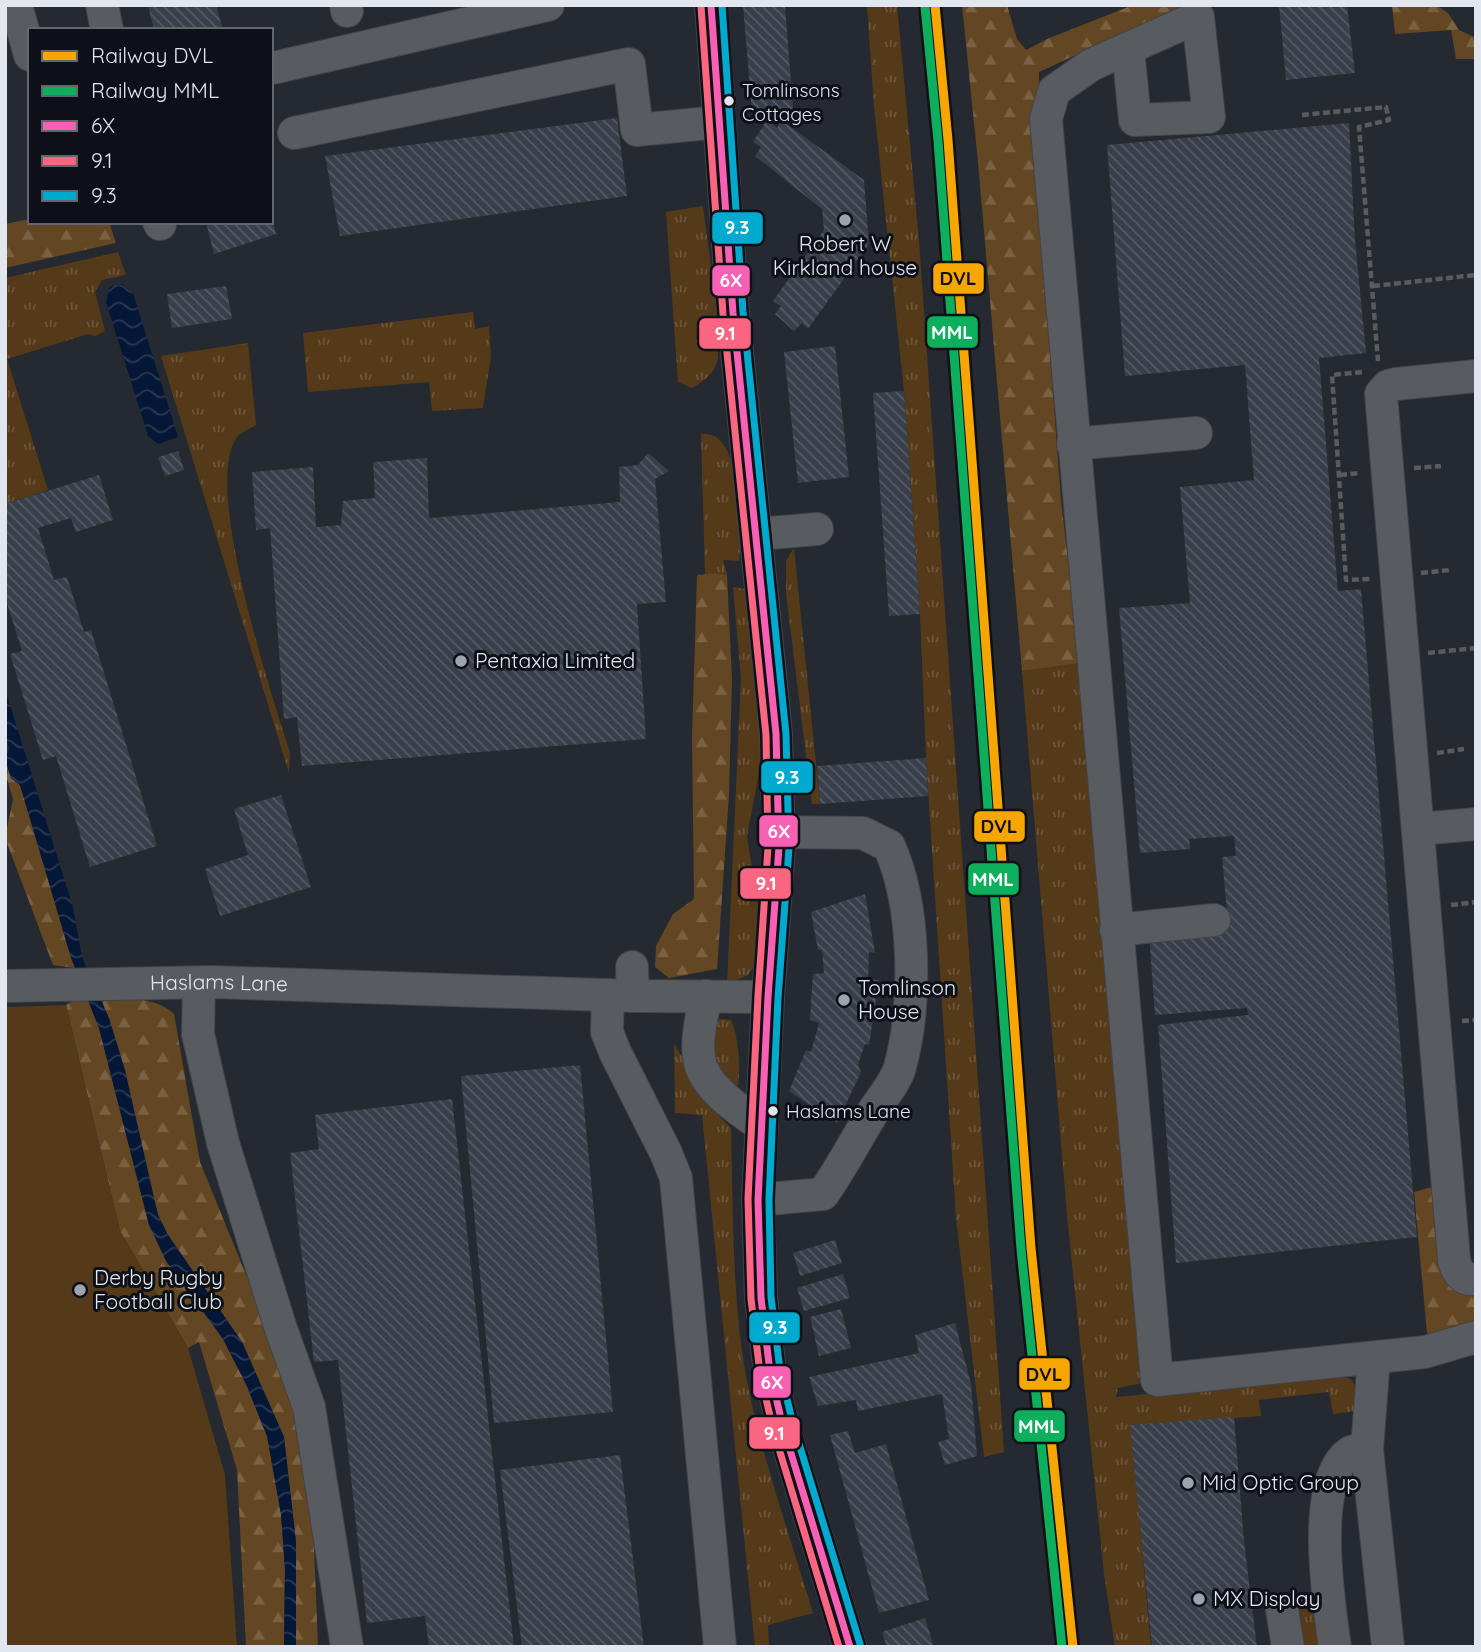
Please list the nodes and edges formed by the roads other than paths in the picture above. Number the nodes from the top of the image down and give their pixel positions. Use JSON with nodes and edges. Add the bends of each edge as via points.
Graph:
{"nodes":[{"id":1,"x":16,"y":5,"type":"edge"},
{"id":2,"x":102,"y":5,"type":"edge"},
{"id":3,"x":548,"y":5,"type":"edge"},
{"id":4,"x":711,"y":5,"type":"edge"},
{"id":5,"x":107,"y":28,"type":"edge"},
{"id":6,"x":28,"y":48,"type":"edge"},
{"id":7,"x":1128,"y":49,"type":"dead end"},
{"id":8,"x":273,"y":68,"type":"dead end"},
{"id":9,"x":719,"y":122,"type":"junction"},
{"id":10,"x":294,"y":133,"type":"dead end"},
{"id":11,"x":1476,"y":376,"type":"edge"},
{"id":12,"x":1196,"y":433,"type":"dead end"},
{"id":13,"x":1073,"y":444,"type":"junction"},
{"id":14,"x":817,"y":529,"type":"dead end"},
{"id":15,"x":757,"y":534,"type":"junction"},
{"id":16,"x":1476,"y":824,"type":"edge"},
{"id":17,"x":1419,"y":829,"type":"junction"},
{"id":18,"x":779,"y":832,"type":"junction"},
{"id":19,"x":1214,"y":920,"type":"dead end"},
{"id":20,"x":1116,"y":930,"type":"junction"},
{"id":21,"x":199,"y":984,"type":"junction"},
{"id":22,"x":625,"y":986,"type":"junction"},
{"id":23,"x":18,"y":987,"type":"edge"},
{"id":24,"x":706,"y":996,"type":"junction"},
{"id":25,"x":768,"y":997,"type":"junction"},
{"id":26,"x":762,"y":1126,"type":"junction"},
{"id":27,"x":758,"y":1200,"type":"junction"},
{"id":28,"x":1476,"y":1279,"type":"edge"},
{"id":29,"x":1476,"y":1337,"type":"edge"},
{"id":30,"x":1374,"y":1358,"type":"junction"},
{"id":31,"x":1367,"y":1449,"type":"junction"},
{"id":32,"x":1282,"y":1609,"type":"dead end"},
{"id":33,"x":346,"y":1647,"type":"edge"},
{"id":34,"x":720,"y":1647,"type":"edge"},
{"id":35,"x":850,"y":1647,"type":"edge"},
{"id":36,"x":1288,"y":1647,"type":"edge"},
{"id":37,"x":1335,"y":1647,"type":"edge"},
{"id":38,"x":1388,"y":1647,"type":"edge"}],
"edges":[{"from":1,"to":6,"type":"street"},
{"from":2,"to":5,"type":"street"},
{"from":3,"to":8,"type":"street"},
{"from":4,"to":9,"type":"street"},
{"from":7,"to":13,"type":"street","via":[[1091,65],[1054,90],[1046,119]]},
{"from":9,"to":10,"type":"street","via":[[638,131],[628,64]]},
{"from":9,"to":15,"type":"street","via":[[733,313]]},
{"from":11,"to":17,"type":"street","via":[[1396,384],[1381,394]]},
{"from":12,"to":13,"type":"street"},
{"from":13,"to":20,"type":"street"},
{"from":14,"to":15,"type":"street"},
{"from":15,"to":18,"type":"street","via":[[776,734]]},
{"from":16,"to":17,"type":"street"},
{"from":17,"to":28,"type":"street","via":[[1454,1259],[1463,1277]]},
{"from":18,"to":25,"type":"street"},
{"from":18,"to":27,"type":"street","via":[[863,834],[889,846],[905,903],[911,1001],[900,1069],[822,1194]]},
{"from":19,"to":20,"type":"street"},
{"from":20,"to":30,"type":"street","via":[[1157,1380]]},
{"from":21,"to":22,"type":"street","name":"Haslams Lane"},
{"from":21,"to":23,"type":"street","name":"Haslams Lane"},
{"from":21,"to":33,"type":"street","via":[[198,1034],[223,1143],[309,1407]]},
{"from":22,"to":24,"type":"street","name":"Haslams Lane"},
{"from":22,"to":34,"type":"street","via":[[607,1032],[676,1178]]},
{"from":24,"to":25,"type":"street","name":"Haslams Lane"},
{"from":24,"to":26,"type":"street","via":[[699,1059],[726,1098]]},
{"from":25,"to":26,"type":"street"},
{"from":26,"to":27,"type":"street"},
{"from":27,"to":35,"type":"street","via":[[761,1298],[770,1372]]},
{"from":29,"to":30,"type":"street","via":[[1425,1352]]},
{"from":30,"to":31,"type":"street"},
{"from":31,"to":37,"type":"street","via":[[1351,1452],[1339,1467],[1326,1512],[1324,1538]]},
{"from":31,"to":38,"type":"street"},
{"from":32,"to":36,"type":"street"}]}
